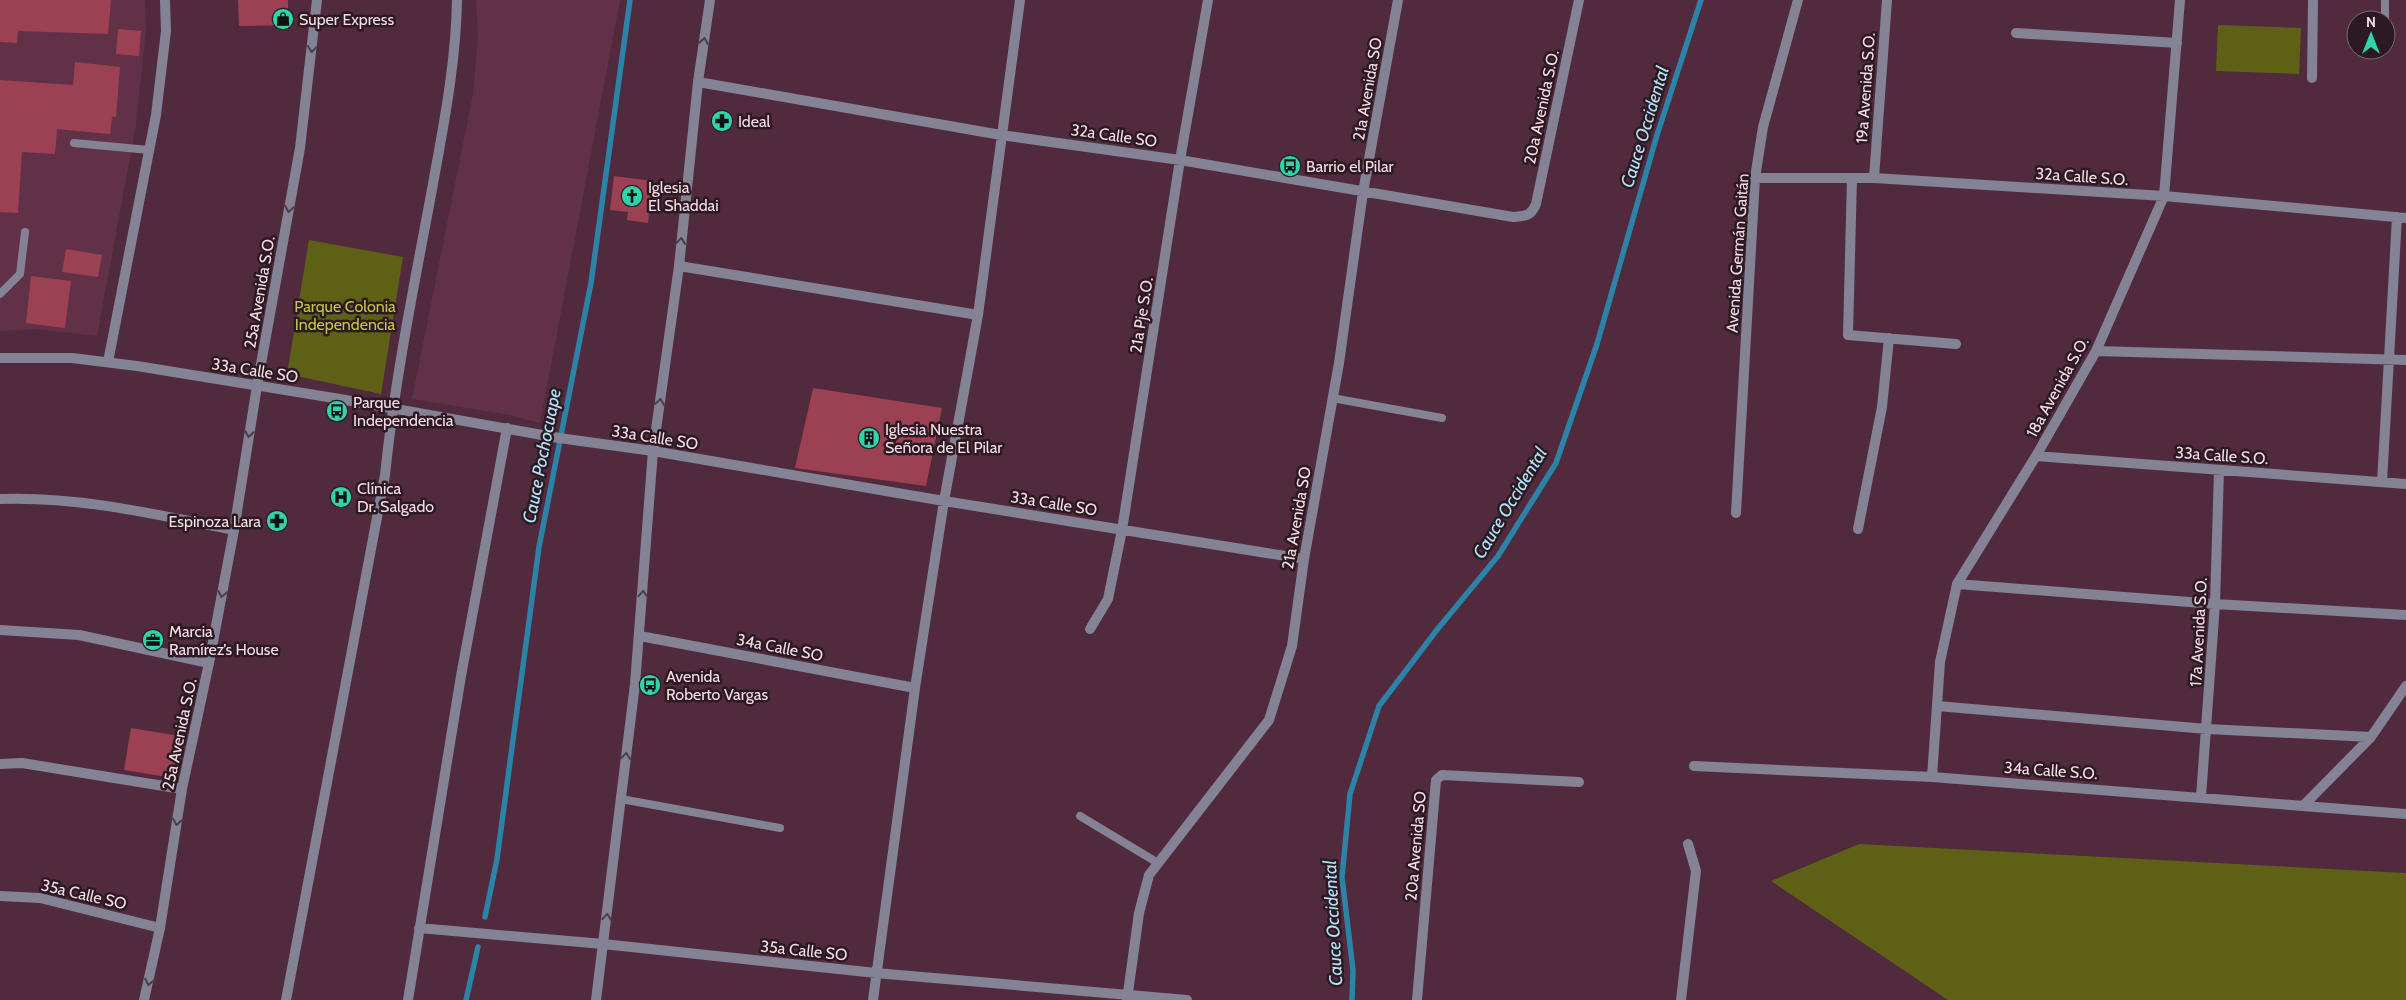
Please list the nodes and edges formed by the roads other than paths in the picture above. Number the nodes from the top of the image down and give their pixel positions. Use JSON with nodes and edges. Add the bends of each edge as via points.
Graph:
{"nodes":[{"id":1,"x":165,"y":0,"type":"edge"},
{"id":2,"x":317,"y":0,"type":"edge"},
{"id":3,"x":457,"y":0,"type":"edge"},
{"id":4,"x":710,"y":0,"type":"edge"},
{"id":5,"x":1020,"y":0,"type":"edge"},
{"id":6,"x":1208,"y":0,"type":"edge"},
{"id":7,"x":1398,"y":0,"type":"edge"},
{"id":8,"x":1579,"y":0,"type":"edge"},
{"id":9,"x":1798,"y":0,"type":"edge"},
{"id":10,"x":1887,"y":0,"type":"edge"},
{"id":11,"x":2180,"y":0,"type":"edge"},
{"id":12,"x":2313,"y":0,"type":"edge"},
{"id":13,"x":2016,"y":33,"type":"dead end"},
{"id":14,"x":2177,"y":43,"type":"junction"},
{"id":15,"x":2312,"y":78,"type":"dead end"},
{"id":16,"x":698,"y":82,"type":"junction"},
{"id":17,"x":1002,"y":134,"type":"junction"},
{"id":18,"x":74,"y":142,"type":"dead end"},
{"id":19,"x":149,"y":150,"type":"junction"},
{"id":20,"x":1180,"y":160,"type":"junction"},
{"id":21,"x":1755,"y":178,"type":"junction"},
{"id":22,"x":1852,"y":178,"type":"junction"},
{"id":23,"x":1874,"y":178,"type":"junction"},
{"id":24,"x":1363,"y":192,"type":"junction"},
{"id":25,"x":2164,"y":196,"type":"junction"},
{"id":26,"x":1526,"y":216,"type":"joint"},
{"id":27,"x":2401,"y":218,"type":"edge"},
{"id":28,"x":25,"y":232,"type":"dead end"},
{"id":29,"x":679,"y":266,"type":"junction"},
{"id":30,"x":0,"y":294,"type":"edge"},
{"id":31,"x":978,"y":315,"type":"junction"},
{"id":32,"x":1889,"y":338,"type":"junction"},
{"id":33,"x":1956,"y":344,"type":"dead end"},
{"id":34,"x":2096,"y":351,"type":"junction"},
{"id":35,"x":0,"y":358,"type":"edge"},
{"id":36,"x":2389,"y":359,"type":"junction"},
{"id":37,"x":2406,"y":360,"type":"edge"},
{"id":38,"x":108,"y":362,"type":"junction"},
{"id":39,"x":257,"y":386,"type":"junction"},
{"id":40,"x":1332,"y":398,"type":"junction"},
{"id":41,"x":392,"y":410,"type":"junction"},
{"id":42,"x":1442,"y":418,"type":"dead end"},
{"id":43,"x":507,"y":428,"type":"junction"},
{"id":44,"x":653,"y":451,"type":"junction"},
{"id":45,"x":2036,"y":456,"type":"junction"},
{"id":46,"x":2219,"y":470,"type":"junction"},
{"id":47,"x":2382,"y":482,"type":"junction"},
{"id":48,"x":2406,"y":484,"type":"edge"},
{"id":49,"x":0,"y":498,"type":"edge"},
{"id":50,"x":944,"y":501,"type":"junction"},
{"id":51,"x":1736,"y":513,"type":"dead end"},
{"id":52,"x":1858,"y":529,"type":"dead end"},
{"id":53,"x":234,"y":530,"type":"junction"},
{"id":54,"x":1122,"y":530,"type":"junction"},
{"id":55,"x":1304,"y":559,"type":"junction"},
{"id":56,"x":1957,"y":584,"type":"junction"},
{"id":57,"x":2215,"y":604,"type":"junction"},
{"id":58,"x":2406,"y":615,"type":"edge"},
{"id":59,"x":1090,"y":629,"type":"dead end"},
{"id":60,"x":0,"y":630,"type":"edge"},
{"id":61,"x":640,"y":636,"type":"junction"},
{"id":62,"x":209,"y":663,"type":"junction"},
{"id":63,"x":2406,"y":686,"type":"edge"},
{"id":64,"x":915,"y":688,"type":"junction"},
{"id":65,"x":1937,"y":706,"type":"junction"},
{"id":66,"x":2207,"y":728,"type":"junction"},
{"id":67,"x":2370,"y":736,"type":"junction"},
{"id":68,"x":0,"y":764,"type":"edge"},
{"id":69,"x":1694,"y":766,"type":"dead end"},
{"id":70,"x":1932,"y":777,"type":"junction"},
{"id":71,"x":1579,"y":782,"type":"dead end"},
{"id":72,"x":182,"y":789,"type":"junction"},
{"id":73,"x":2201,"y":797,"type":"junction"},
{"id":74,"x":621,"y":799,"type":"junction"},
{"id":75,"x":2303,"y":806,"type":"junction"},
{"id":76,"x":2406,"y":814,"type":"edge"},
{"id":77,"x":1080,"y":816,"type":"dead end"},
{"id":78,"x":780,"y":828,"type":"dead end"},
{"id":79,"x":1688,"y":844,"type":"dead end"},
{"id":80,"x":1158,"y":864,"type":"junction"},
{"id":81,"x":0,"y":896,"type":"edge"},
{"id":82,"x":160,"y":928,"type":"junction"},
{"id":83,"x":419,"y":928,"type":"junction"},
{"id":84,"x":603,"y":944,"type":"junction"},
{"id":85,"x":876,"y":973,"type":"junction"},
{"id":86,"x":1127,"y":997,"type":"edge"},
{"id":87,"x":144,"y":1000,"type":"edge"},
{"id":88,"x":286,"y":1000,"type":"edge"},
{"id":89,"x":408,"y":1000,"type":"edge"},
{"id":90,"x":596,"y":1000,"type":"edge"},
{"id":91,"x":873,"y":1000,"type":"edge"},
{"id":92,"x":1186,"y":1000,"type":"edge"},
{"id":93,"x":1416,"y":1000,"type":"edge"},
{"id":94,"x":1681,"y":1000,"type":"edge"}],
"edges":[{"from":1,"to":19,"type":"street","via":[[166,31]]},
{"from":2,"to":39,"type":"street","name":"25a Avenida S.O.","one_way":true,"via":[[300,148]]},
{"from":3,"to":41,"type":"street","via":[[457,38],[449,97]]},
{"from":16,"to":4,"type":"street","one_way":true},
{"from":5,"to":17,"type":"street"},
{"from":6,"to":20,"type":"street","name":"21a Pje S.O."},
{"from":7,"to":24,"type":"street","name":"21a Avenida SO"},
{"from":8,"to":26,"type":"street","name":"20a Avenida S.O.","via":[[1536,204]]},
{"from":9,"to":21,"type":"street","name":"Avenida Germán Gaitán","via":[[1763,126]]},
{"from":10,"to":23,"type":"street","name":"19a Avenida S.O."},
{"from":11,"to":14,"type":"street","name":"18a Avenida S.O."},
{"from":12,"to":15,"type":"street"},
{"from":13,"to":14,"type":"street"},
{"from":14,"to":25,"type":"street","name":"18a Avenida S.O."},
{"from":16,"to":17,"type":"street","name":"32a Calle SO"},
{"from":29,"to":16,"type":"street","one_way":true},
{"from":17,"to":20,"type":"street","name":"32a Calle SO"},
{"from":17,"to":31,"type":"street"},
{"from":18,"to":19,"type":"lane"},
{"from":19,"to":38,"type":"street"},
{"from":20,"to":24,"type":"street","name":"32a Calle SO"},
{"from":20,"to":54,"type":"street","name":"21a Pje S.O."},
{"from":21,"to":22,"type":"street","name":"32a Calle S.O."},
{"from":21,"to":51,"type":"street","name":"Avenida Germán Gaitán"},
{"from":22,"to":23,"type":"street","name":"32a Calle S.O."},
{"from":22,"to":32,"type":"street","via":[[1848,335]]},
{"from":23,"to":25,"type":"street","name":"32a Calle S.O."},
{"from":24,"to":26,"type":"street","name":"32a Calle SO","via":[[1513,217]]},
{"from":24,"to":40,"type":"street","name":"21a Avenida SO","via":[[1340,362]]},
{"from":25,"to":27,"type":"street","name":"32a Calle S.O."},
{"from":25,"to":34,"type":"street","name":"18a Avenida S.O."},
{"from":27,"to":36,"type":"street"},
{"from":28,"to":30,"type":"lane","via":[[20,274]]},
{"from":29,"to":31,"type":"street"},
{"from":44,"to":29,"type":"street","one_way":true},
{"from":31,"to":50,"type":"street"},
{"from":32,"to":33,"type":"street"},
{"from":32,"to":52,"type":"street","via":[[1882,407]]},
{"from":34,"to":36,"type":"street"},
{"from":34,"to":45,"type":"street","name":"18a Avenida S.O."},
{"from":35,"to":38,"type":"street","name":"33a Calle SO","via":[[72,358]]},
{"from":36,"to":37,"type":"street"},
{"from":36,"to":47,"type":"street"},
{"from":38,"to":39,"type":"street","name":"33a Calle SO"},
{"from":39,"to":41,"type":"street","name":"33a Calle SO"},
{"from":39,"to":53,"type":"street","name":"25a Avenida S.O.","one_way":true},
{"from":40,"to":42,"type":"lane"},
{"from":40,"to":55,"type":"street","name":"21a Avenida SO"},
{"from":41,"to":43,"type":"street","name":"33a Calle SO"},
{"from":41,"to":88,"type":"street","via":[[386,475]]},
{"from":43,"to":44,"type":"street","name":"33a Calle SO"},
{"from":43,"to":83,"type":"street"},
{"from":44,"to":50,"type":"street","name":"33a Calle SO"},
{"from":61,"to":44,"type":"street","one_way":true},
{"from":45,"to":46,"type":"street","name":"33a Calle S.O."},
{"from":45,"to":56,"type":"street","name":"18a Avenida S.O."},
{"from":46,"to":47,"type":"street","name":"33a Calle S.O."},
{"from":46,"to":57,"type":"street","name":"17a Avenida S.O."},
{"from":47,"to":48,"type":"street","name":"33a Calle S.O."},
{"from":49,"to":53,"type":"street","via":[[77,502]]},
{"from":50,"to":54,"type":"street","name":"33a Calle SO"},
{"from":50,"to":64,"type":"street"},
{"from":53,"to":62,"type":"street","name":"25a Avenida S.O.","one_way":true},
{"from":54,"to":55,"type":"street","name":"33a Calle SO"},
{"from":54,"to":59,"type":"street","name":"21a Pje S.O.","via":[[1108,599]]},
{"from":55,"to":80,"type":"street","name":"21a Avenida SO","via":[[1292,646],[1269,720]]},
{"from":56,"to":57,"type":"street"},
{"from":56,"to":65,"type":"street","name":"18a Avenida S.O.","via":[[1940,662]]},
{"from":57,"to":58,"type":"street"},
{"from":57,"to":66,"type":"street","name":"17a Avenida S.O."},
{"from":60,"to":62,"type":"street","via":[[79,635]]},
{"from":61,"to":64,"type":"street","name":"34a Calle SO"},
{"from":74,"to":61,"type":"street","one_way":true},
{"from":62,"to":72,"type":"street","name":"25a Avenida S.O."},
{"from":63,"to":67,"type":"street"},
{"from":64,"to":85,"type":"street"},
{"from":65,"to":66,"type":"street"},
{"from":65,"to":70,"type":"street","name":"18a Avenida S.O."},
{"from":66,"to":67,"type":"street"},
{"from":66,"to":73,"type":"street","name":"17a Avenida S.O."},
{"from":67,"to":75,"type":"street"},
{"from":68,"to":72,"type":"street","via":[[22,763]]},
{"from":69,"to":70,"type":"street","name":"34a Calle S.O."},
{"from":70,"to":73,"type":"street","name":"34a Calle S.O."},
{"from":71,"to":93,"type":"street","name":"20a Avenida SO","via":[[1442,775],[1436,780]]},
{"from":72,"to":82,"type":"street","name":"25a Avenida S.O.","one_way":true},
{"from":73,"to":75,"type":"street","name":"34a Calle S.O."},
{"from":74,"to":78,"type":"lane"},
{"from":84,"to":74,"type":"street","one_way":true},
{"from":75,"to":76,"type":"street","name":"34a Calle S.O."},
{"from":77,"to":80,"type":"lane"},
{"from":79,"to":94,"type":"street","via":[[1696,872]]},
{"from":80,"to":86,"type":"street","name":"21a Avenida SO","via":[[1149,874],[1139,913]]},
{"from":81,"to":82,"type":"street","name":"35a Calle SO","via":[[40,898]]},
{"from":82,"to":87,"type":"street","name":"25a Avenida S.O.","one_way":true},
{"from":83,"to":84,"type":"street","name":"35a Calle SO"},
{"from":83,"to":89,"type":"street"},
{"from":84,"to":85,"type":"street","name":"35a Calle SO"},
{"from":84,"to":90,"type":"street"},
{"from":85,"to":86,"type":"street","name":"35a Calle SO"},
{"from":85,"to":91,"type":"street"},
{"from":86,"to":92,"type":"street","name":"35a Calle SO"}]}
